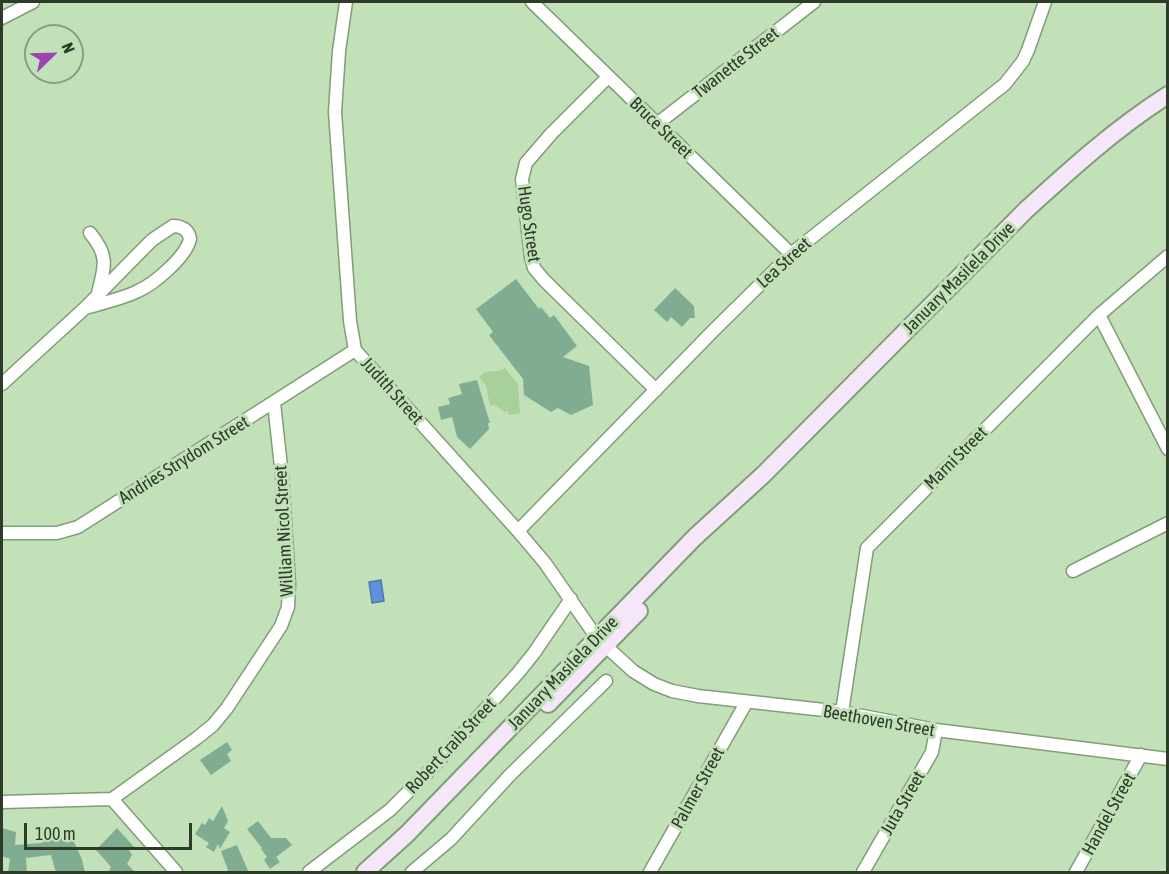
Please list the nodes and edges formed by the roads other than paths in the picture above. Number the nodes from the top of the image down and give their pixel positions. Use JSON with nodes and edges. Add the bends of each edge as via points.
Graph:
{"nodes":[{"id":1,"x":33,"y":2,"type":"edge"},
{"id":2,"x":346,"y":2,"type":"edge"},
{"id":3,"x":814,"y":2,"type":"edge"},
{"id":4,"x":1045,"y":2,"type":"edge"},
{"id":5,"x":541,"y":4,"type":"edge"},
{"id":6,"x":2,"y":18,"type":"edge"},
{"id":7,"x":608,"y":77,"type":"junction"},
{"id":8,"x":1167,"y":95,"type":"edge"},
{"id":9,"x":657,"y":124,"type":"junction"},
{"id":10,"x":90,"y":233,"type":"dead end"},
{"id":11,"x":791,"y":254,"type":"junction"},
{"id":12,"x":1167,"y":256,"type":"edge"},
{"id":13,"x":98,"y":294,"type":"junction"},
{"id":14,"x":85,"y":308,"type":"junction"},
{"id":15,"x":1099,"y":315,"type":"junction"},
{"id":16,"x":355,"y":350,"type":"junction"},
{"id":17,"x":2,"y":384,"type":"edge"},
{"id":18,"x":656,"y":390,"type":"junction"},
{"id":19,"x":274,"y":403,"type":"junction"},
{"id":20,"x":1167,"y":449,"type":"edge"},
{"id":21,"x":1167,"y":524,"type":"edge"},
{"id":22,"x":518,"y":531,"type":"junction"},
{"id":23,"x":2,"y":533,"type":"edge"},
{"id":24,"x":1073,"y":571,"type":"dead end"},
{"id":25,"x":571,"y":599,"type":"junction"},
{"id":26,"x":601,"y":642,"type":"junction"},
{"id":27,"x":606,"y":681,"type":"dead end"},
{"id":28,"x":746,"y":703,"type":"junction"},
{"id":29,"x":842,"y":712,"type":"junction"},
{"id":30,"x":936,"y":730,"type":"junction"},
{"id":31,"x":1141,"y":755,"type":"junction"},
{"id":32,"x":1167,"y":759,"type":"edge"},
{"id":33,"x":112,"y":799,"type":"junction"},
{"id":34,"x":2,"y":801,"type":"edge"},
{"id":35,"x":176,"y":873,"type":"edge"},
{"id":36,"x":309,"y":873,"type":"edge"},
{"id":37,"x":365,"y":873,"type":"edge"},
{"id":38,"x":376,"y":873,"type":"edge"},
{"id":39,"x":412,"y":873,"type":"edge"},
{"id":40,"x":650,"y":873,"type":"edge"},
{"id":41,"x":863,"y":873,"type":"edge"},
{"id":42,"x":1076,"y":873,"type":"edge"}],
"edges":[{"from":1,"to":6,"type":"street"},
{"from":2,"to":16,"type":"street","name":"Judith Street","via":[[336,112]]},
{"from":3,"to":9,"type":"street","name":"Twanette Street"},
{"from":4,"to":11,"type":"street","name":"Lea Street","via":[[1023,61],[1005,84]]},
{"from":5,"to":7,"type":"street","name":"Bruce Street"},
{"from":7,"to":9,"type":"street","name":"Bruce Street"},
{"from":7,"to":18,"type":"street","name":"Hugo Street","via":[[526,163],[522,179],[531,257],[544,280]]},
{"from":8,"to":26,"type":"main road","name":"January Masilela Drive","via":[[1121,128],[1026,210],[763,475],[703,545]]},
{"from":9,"to":11,"type":"street","name":"Bruce Street"},
{"from":10,"to":13,"type":"street","via":[[105,258]]},
{"from":11,"to":18,"type":"street","name":"Lea Street"},
{"from":12,"to":15,"type":"street","name":"Marni Street"},
{"from":13,"to":14,"type":"street"},
{"from":13,"to":14,"type":"street","via":[[163,231],[177,226],[188,232],[186,251],[148,285]]},
{"from":14,"to":17,"type":"street"},
{"from":15,"to":20,"type":"street"},
{"from":15,"to":29,"type":"street","name":"Marni Street","via":[[867,548]]},
{"from":16,"to":19,"type":"street","name":"Andries Strydom Street"},
{"from":16,"to":22,"type":"street","name":"Judith Street"},
{"from":18,"to":22,"type":"street","name":"Lea Street"},
{"from":19,"to":23,"type":"street","name":"Andries Strydom Street","via":[[71,530],[49,534]]},
{"from":19,"to":33,"type":"street","name":"William Nicol Street","via":[[289,584],[284,620],[213,725]]},
{"from":21,"to":24,"type":"street"},
{"from":22,"to":25,"type":"street","name":"Judith Street"},
{"from":25,"to":26,"type":"street","name":"Judith Street"},
{"from":25,"to":36,"type":"street","name":"Robert Craib Street","via":[[518,673],[431,769],[390,810]]},
{"from":26,"to":28,"type":"street","name":"Beethoven Street","via":[[640,676],[662,688]]},
{"from":26,"to":37,"type":"main road","name":"January Masilela Drive"},
{"from":26,"to":38,"type":"main road","name":"January Masilela Drive","via":[[499,753]]},
{"from":27,"to":39,"type":"street","via":[[451,839]]},
{"from":28,"to":29,"type":"street","name":"Beethoven Street"},
{"from":28,"to":40,"type":"street","name":"Palmer Street"},
{"from":29,"to":30,"type":"street","name":"Beethoven Street"},
{"from":30,"to":31,"type":"street","name":"Beethoven Street"},
{"from":30,"to":41,"type":"street","name":"Juta Street","via":[[932,752]]},
{"from":31,"to":32,"type":"street","name":"Beethoven Street"},
{"from":31,"to":42,"type":"street","name":"Handel Street"},
{"from":33,"to":34,"type":"street"},
{"from":33,"to":35,"type":"street"}]}
